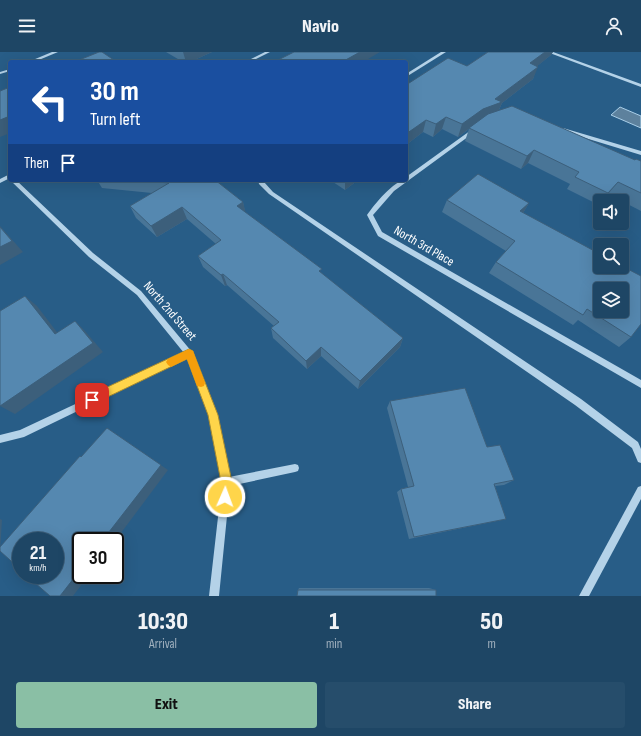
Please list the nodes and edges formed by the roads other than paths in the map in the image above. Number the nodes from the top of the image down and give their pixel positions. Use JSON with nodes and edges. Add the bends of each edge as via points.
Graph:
{"nodes":[{"id":1,"x":56,"y":52,"type":"edge"},
{"id":2,"x":268,"y":52,"type":"edge"},
{"id":3,"x":444,"y":52,"type":"edge"},
{"id":4,"x":549,"y":52,"type":"edge"},
{"id":5,"x":35,"y":60,"type":"edge"},
{"id":6,"x":251,"y":60,"type":"edge"},
{"id":7,"x":408,"y":75,"type":"edge"},
{"id":8,"x":641,"y":86,"type":"edge"},
{"id":9,"x":481,"y":124,"type":"edge"},
{"id":10,"x":558,"y":128,"type":"edge"},
{"id":11,"x":641,"y":153,"type":"edge"},
{"id":12,"x":408,"y":178,"type":"edge"},
{"id":13,"x":15,"y":182,"type":"edge"},
{"id":14,"x":261,"y":182,"type":"edge"},
{"id":15,"x":403,"y":182,"type":"edge"},
{"id":16,"x":189,"y":354,"type":"junction"},
{"id":17,"x":641,"y":384,"type":"edge"},
{"id":18,"x":0,"y":439,"type":"edge"},
{"id":19,"x":641,"y":459,"type":"edge"},
{"id":20,"x":296,"y":468,"type":"dead end"},
{"id":21,"x":226,"y":482,"type":"junction"},
{"id":22,"x":641,"y":490,"type":"edge"},
{"id":23,"x":214,"y":596,"type":"edge"},
{"id":24,"x":584,"y":596,"type":"edge"}],
"edges":[{"from":1,"to":5,"type":"street"},
{"from":2,"to":6,"type":"street"},
{"from":3,"to":7,"type":"street"},
{"from":4,"to":8,"type":"street"},
{"from":9,"to":12,"type":"street","name":"North 3rd Place"},
{"from":10,"to":11,"type":"street"},
{"from":13,"to":16,"type":"street","name":"North 2nd Street","via":[[91,254],[139,293]]},
{"from":14,"to":19,"type":"street","via":[[271,193],[578,402],[635,445]]},
{"from":15,"to":17,"type":"street","name":"North 3rd Place","via":[[392,190],[370,215],[380,234]]},
{"from":16,"to":18,"type":"street","via":[[21,434]]},
{"from":16,"to":21,"type":"street","name":"North 2nd Street","via":[[213,415]]},
{"from":20,"to":21,"type":"street"},
{"from":21,"to":23,"type":"street","name":"North 2nd Street"},
{"from":22,"to":24,"type":"street"}]}
